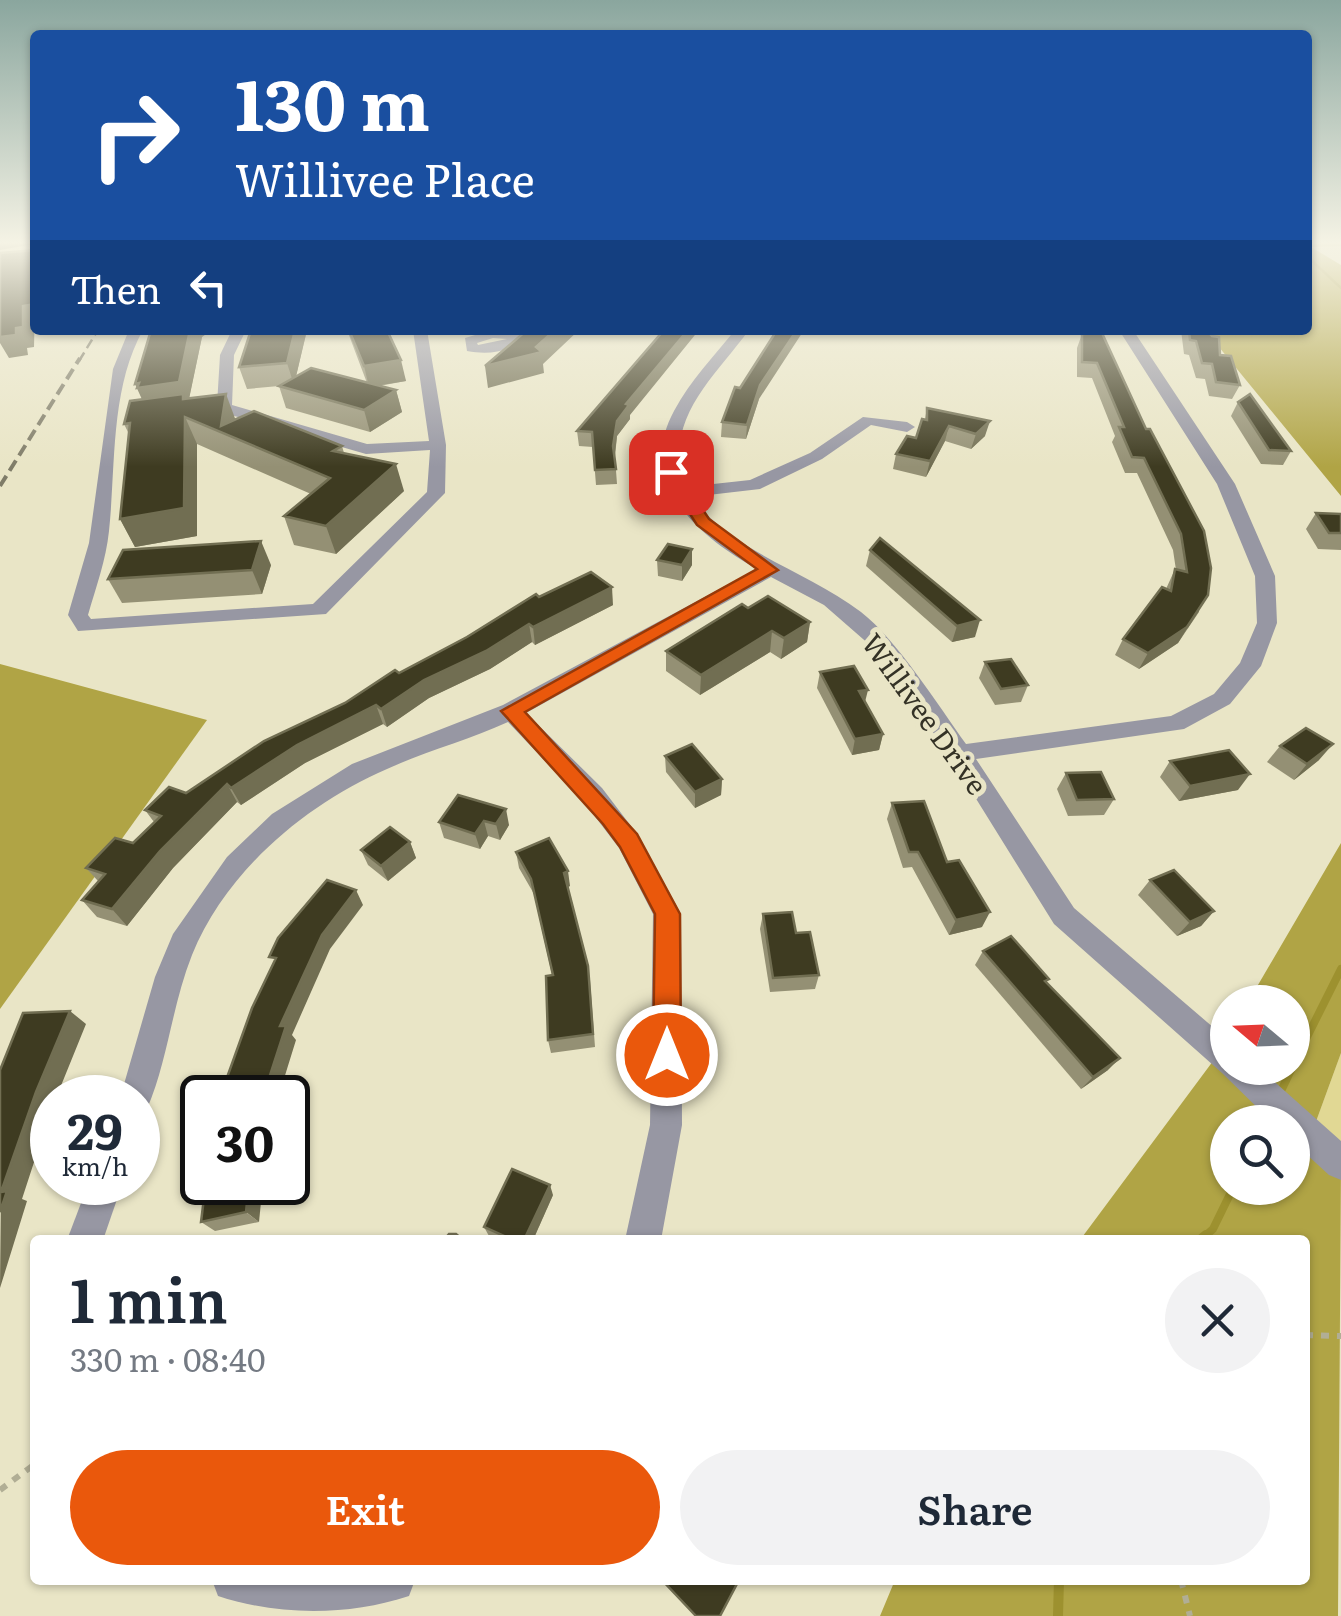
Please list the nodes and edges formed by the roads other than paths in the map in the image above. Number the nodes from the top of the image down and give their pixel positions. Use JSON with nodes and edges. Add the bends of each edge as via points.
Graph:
{"nodes":[{"id":1,"x":132,"y":335,"type":"edge"},
{"id":2,"x":238,"y":335,"type":"edge"},
{"id":3,"x":421,"y":335,"type":"edge"},
{"id":4,"x":738,"y":335,"type":"edge"},
{"id":5,"x":1129,"y":335,"type":"edge"},
{"id":6,"x":224,"y":408,"type":"junction"},
{"id":7,"x":187,"y":414,"type":"edge"},
{"id":8,"x":907,"y":427,"type":"dead end"},
{"id":9,"x":438,"y":445,"type":"junction"},
{"id":10,"x":682,"y":493,"type":"junction"},
{"id":11,"x":769,"y":570,"type":"junction"},
{"id":12,"x":511,"y":711,"type":"junction"},
{"id":13,"x":960,"y":753,"type":"junction"},
{"id":14,"x":1210,"y":1044,"type":"edge"},
{"id":15,"x":143,"y":1075,"type":"edge"},
{"id":16,"x":1255,"y":1085,"type":"edge"},
{"id":17,"x":1341,"y":1163,"type":"edge"},
{"id":18,"x":98,"y":1205,"type":"edge"},
{"id":19,"x":87,"y":1235,"type":"edge"},
{"id":20,"x":644,"y":1235,"type":"edge"},
{"id":21,"x":258,"y":1585,"type":"edge"},
{"id":22,"x":367,"y":1585,"type":"edge"}],
"edges":[{"from":1,"to":9,"type":"street","via":[[113,403],[123,423],[78,614],[85,626],[319,610],[436,493]]},
{"from":2,"to":6,"type":"street","via":[[228,355]]},
{"from":3,"to":9,"type":"street"},
{"from":4,"to":10,"type":"street","name":"Willivee Drive","via":[[669,438],[671,472]]},
{"from":5,"to":13,"type":"street","via":[[1226,484],[1265,576],[1266,623],[1250,666],[1222,699],[1176,723]]},
{"from":6,"to":7,"type":"street"},
{"from":6,"to":9,"type":"street","via":[[366,449]]},
{"from":8,"to":10,"type":"street","via":[[868,420],[816,456],[754,485]]},
{"from":10,"to":11,"type":"street","name":"Willivee Drive","via":[[702,522]]},
{"from":11,"to":12,"type":"street"},
{"from":11,"to":13,"type":"street","name":"Willivee Drive","via":[[826,598],[872,633]]},
{"from":12,"to":15,"type":"street","via":[[361,770],[286,816],[225,874],[182,946]]},
{"from":12,"to":20,"type":"street","via":[[628,840],[668,914],[666,1126]]},
{"from":13,"to":14,"type":"street","name":"Willivee Drive","via":[[1064,916]]},
{"from":16,"to":17,"type":"street"},
{"from":18,"to":19,"type":"street"},
{"from":21,"to":22,"type":"street","via":[[311,1596]]}]}
